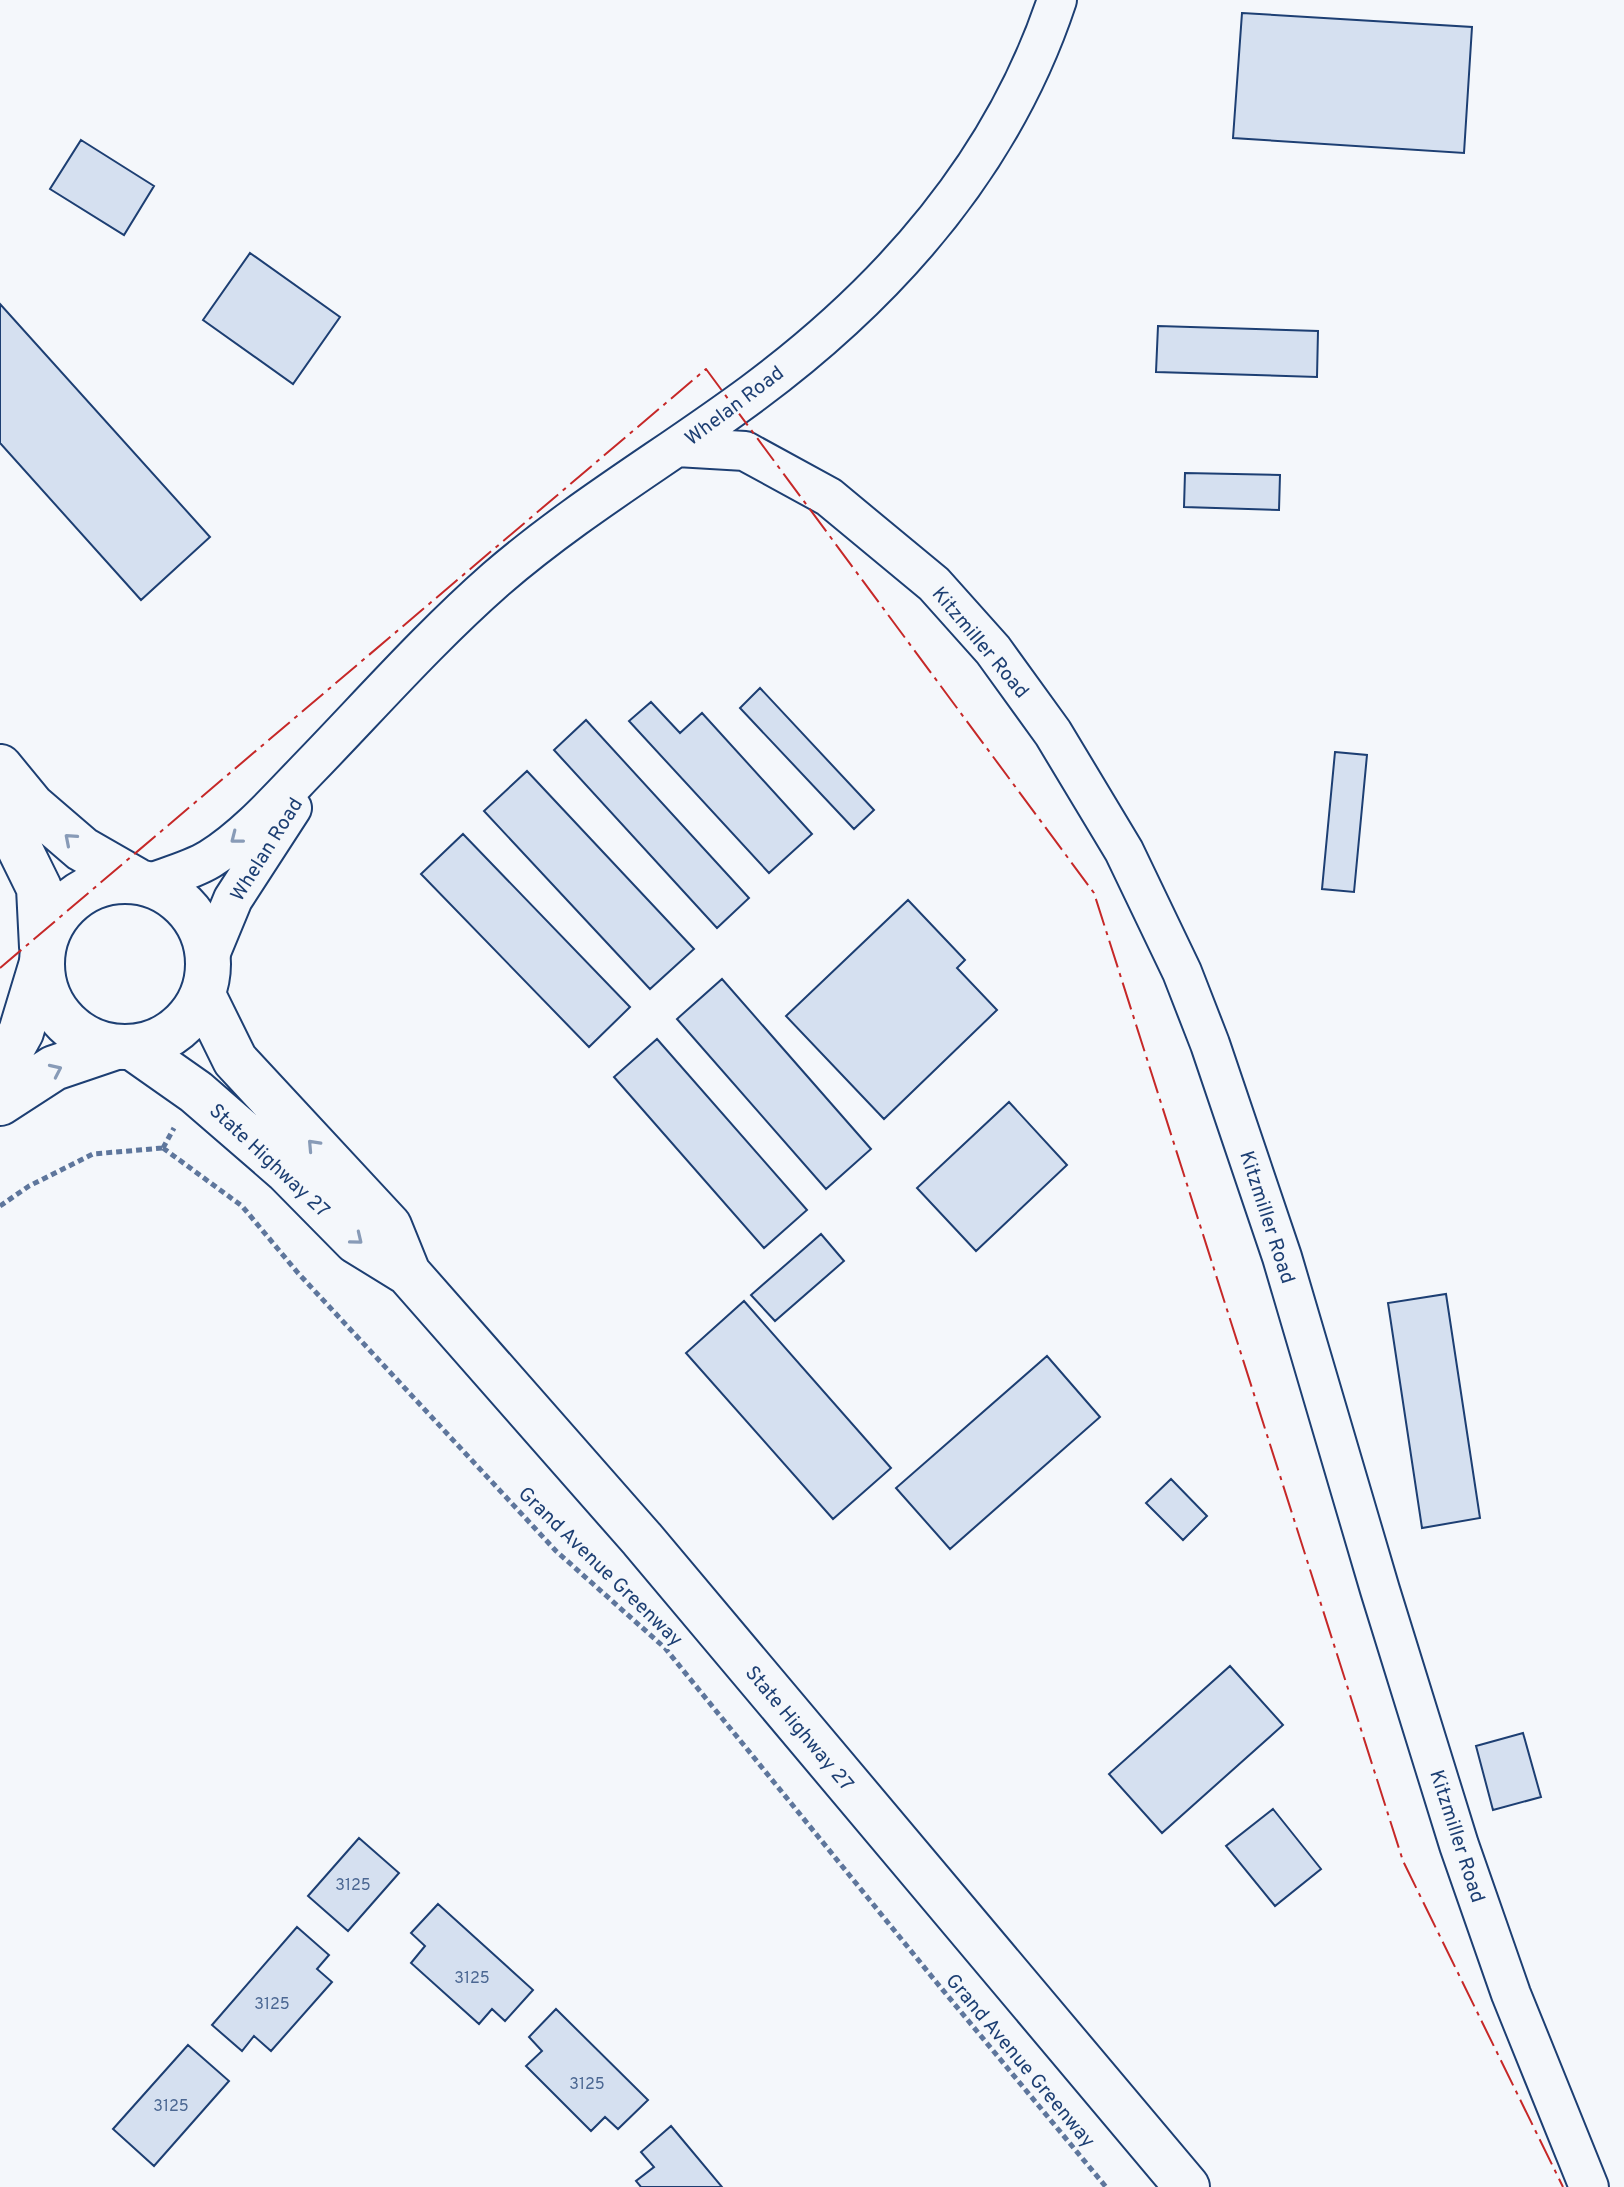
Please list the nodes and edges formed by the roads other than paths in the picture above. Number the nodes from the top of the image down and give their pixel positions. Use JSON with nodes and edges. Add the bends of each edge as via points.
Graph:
{"nodes":[{"id":1,"x":1057,"y":0,"type":"edge"},
{"id":2,"x":677,"y":447,"type":"junction"},
{"id":3,"x":332,"y":745,"type":"junction"},
{"id":4,"x":0,"y":767,"type":"edge"},
{"id":5,"x":0,"y":816,"type":"edge"},
{"id":6,"x":143,"y":882,"type":"junction"},
{"id":7,"x":41,"y":958,"type":"junction"},
{"id":8,"x":206,"y":976,"type":"junction"},
{"id":9,"x":124,"y":1047,"type":"junction"},
{"id":10,"x":0,"y":1070,"type":"edge"},
{"id":11,"x":0,"y":1103,"type":"edge"},
{"id":12,"x":408,"y":1273,"type":"junction"},
{"id":13,"x":1187,"y":2187,"type":"edge"},
{"id":14,"x":1589,"y":2187,"type":"edge"}],
"edges":[{"from":1,"to":2,"type":"street","name":"Whelan Road","via":[[1004,122],[966,182],[906,257],[827,333]]},
{"from":2,"to":3,"type":"street","name":"Whelan Road","via":[[603,495],[495,580]]},
{"from":2,"to":14,"type":"street","name":"Kitzmiller Road","via":[[745,451],[829,497],[934,584],[993,650],[1053,733],[1124,851],[1210,1044],[1282,1257],[1459,1845],[1511,1994]]},
{"from":3,"to":6,"type":"street","name":"Whelan Road","one_way":true,"via":[[256,823],[208,860]]},
{"from":3,"to":8,"type":"street","name":"Whelan Road","via":[[233,899]]},
{"from":6,"to":4,"type":"main road","one_way":true,"via":[[82,849],[32,806]]},
{"from":5,"to":7,"type":"main road","via":[[39,888]]},
{"from":6,"to":7,"type":"main road","via":[[111,881],[86,889],[65,904],[50,925]]},
{"from":6,"to":8,"type":"main road","via":[[172,895],[191,912],[203,933]]},
{"from":7,"to":9,"type":"main road","via":[[45,990],[55,1012],[93,1042]]},
{"from":7,"to":10,"type":"main road","via":[[21,1032]]},
{"from":8,"to":9,"type":"main road","via":[[191,1015],[174,1031],[154,1042]]},
{"from":12,"to":8,"type":"main road","name":"State Highway 27","one_way":true,"via":[[389,1226],[235,1060]]},
{"from":11,"to":9,"type":"main road","one_way":true,"via":[[54,1068]]},
{"from":9,"to":12,"type":"main road","name":"State Highway 27","one_way":true,"via":[[196,1092],[286,1170],[356,1241]]},
{"from":12,"to":13,"type":"main road","name":"State Highway 27","via":[[642,1539]]}]}
